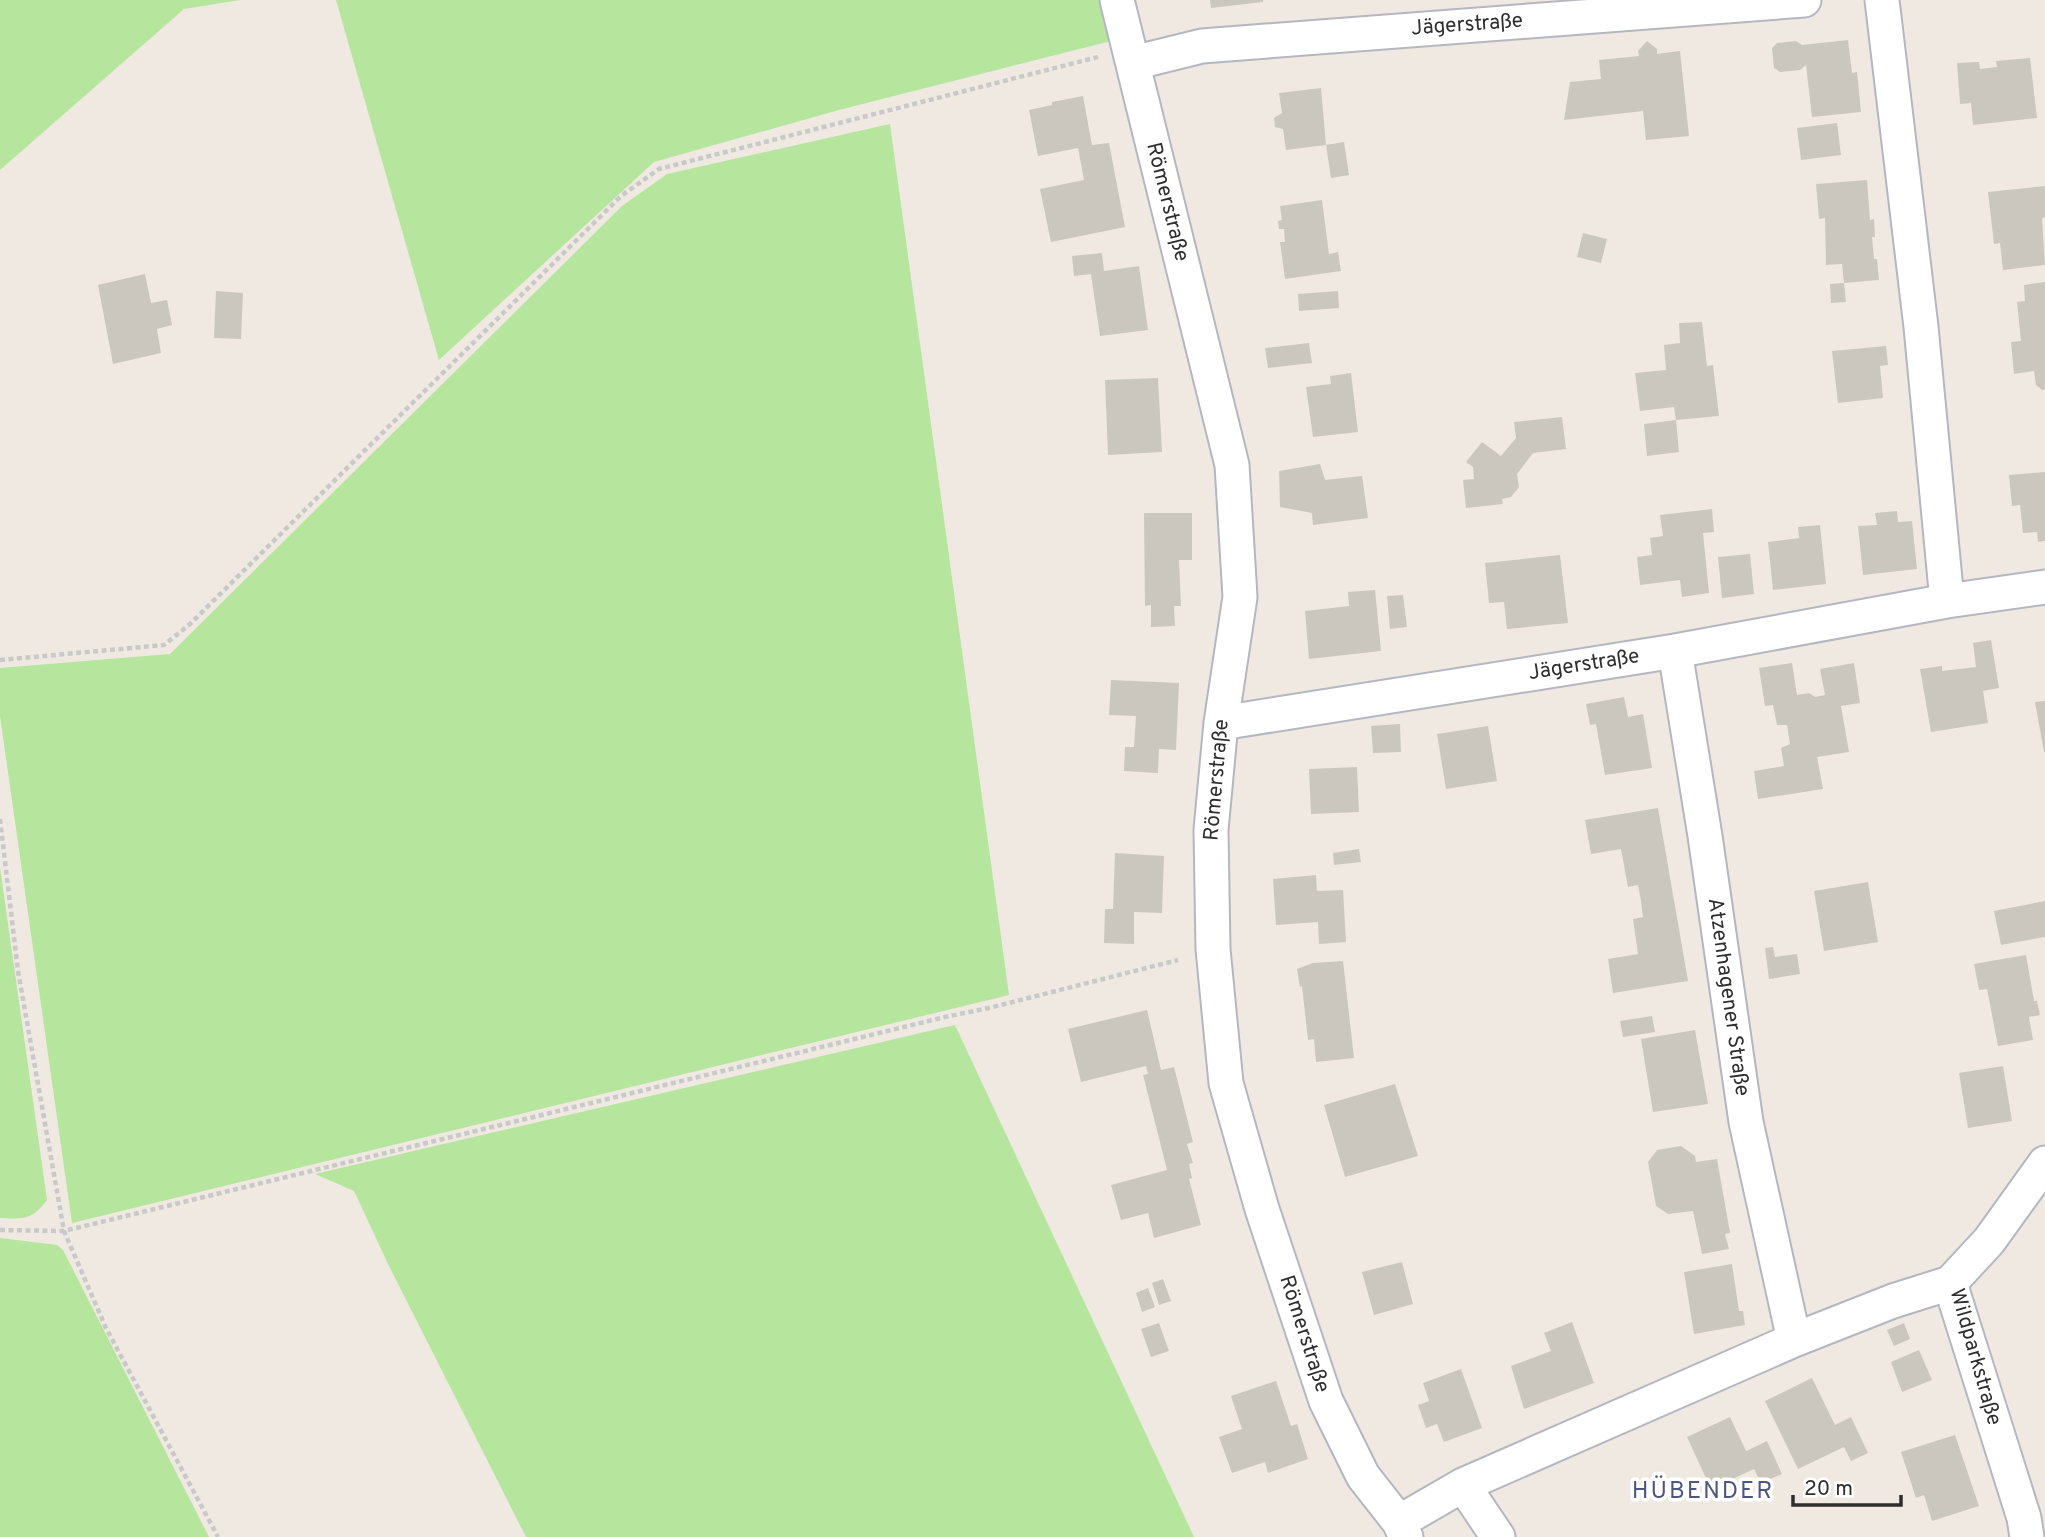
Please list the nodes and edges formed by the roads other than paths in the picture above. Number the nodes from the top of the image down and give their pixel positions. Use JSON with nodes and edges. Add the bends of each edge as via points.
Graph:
{"nodes":[{"id":1,"x":1117,"y":0,"type":"edge"},
{"id":2,"x":1804,"y":0,"type":"edge"},
{"id":3,"x":1882,"y":0,"type":"edge"},
{"id":4,"x":1131,"y":56,"type":"junction"},
{"id":5,"x":2045,"y":587,"type":"edge"},
{"id":6,"x":1947,"y":601,"type":"junction"},
{"id":7,"x":1675,"y":651,"type":"junction"},
{"id":8,"x":1221,"y":723,"type":"junction"},
{"id":9,"x":2045,"y":1163,"type":"edge"},
{"id":10,"x":1950,"y":1283,"type":"junction"},
{"id":11,"x":1794,"y":1340,"type":"junction"},
{"id":12,"x":1463,"y":1485,"type":"junction"},
{"id":13,"x":1402,"y":1530,"type":"edge"},
{"id":14,"x":1498,"y":1537,"type":"edge"},
{"id":15,"x":2028,"y":1537,"type":"edge"}],
"edges":[{"from":1,"to":4,"type":"street","name":"Römerstraße"},
{"from":2,"to":4,"type":"street","name":"Jägerstraße"},
{"from":3,"to":6,"type":"street","via":[[1922,327]]},
{"from":4,"to":8,"type":"street","name":"Römerstraße","via":[[1232,465],[1240,597]]},
{"from":5,"to":6,"type":"street","name":"Jägerstraße"},
{"from":6,"to":7,"type":"street","name":"Jägerstraße"},
{"from":7,"to":8,"type":"street","name":"Jägerstraße"},
{"from":7,"to":11,"type":"street","name":"Atzenhagener Straße","via":[[1746,1122]]},
{"from":8,"to":13,"type":"street","name":"Römerstraße","via":[[1212,830],[1214,957],[1226,1083],[1326,1401],[1363,1476]]},
{"from":9,"to":10,"type":"street","name":"Wildparkstraße","via":[[1989,1241]]},
{"from":10,"to":11,"type":"street","via":[[1893,1300]]},
{"from":10,"to":15,"type":"street","name":"Wildparkstraße"},
{"from":11,"to":12,"type":"street"},
{"from":12,"to":13,"type":"street"},
{"from":12,"to":14,"type":"street"}]}
